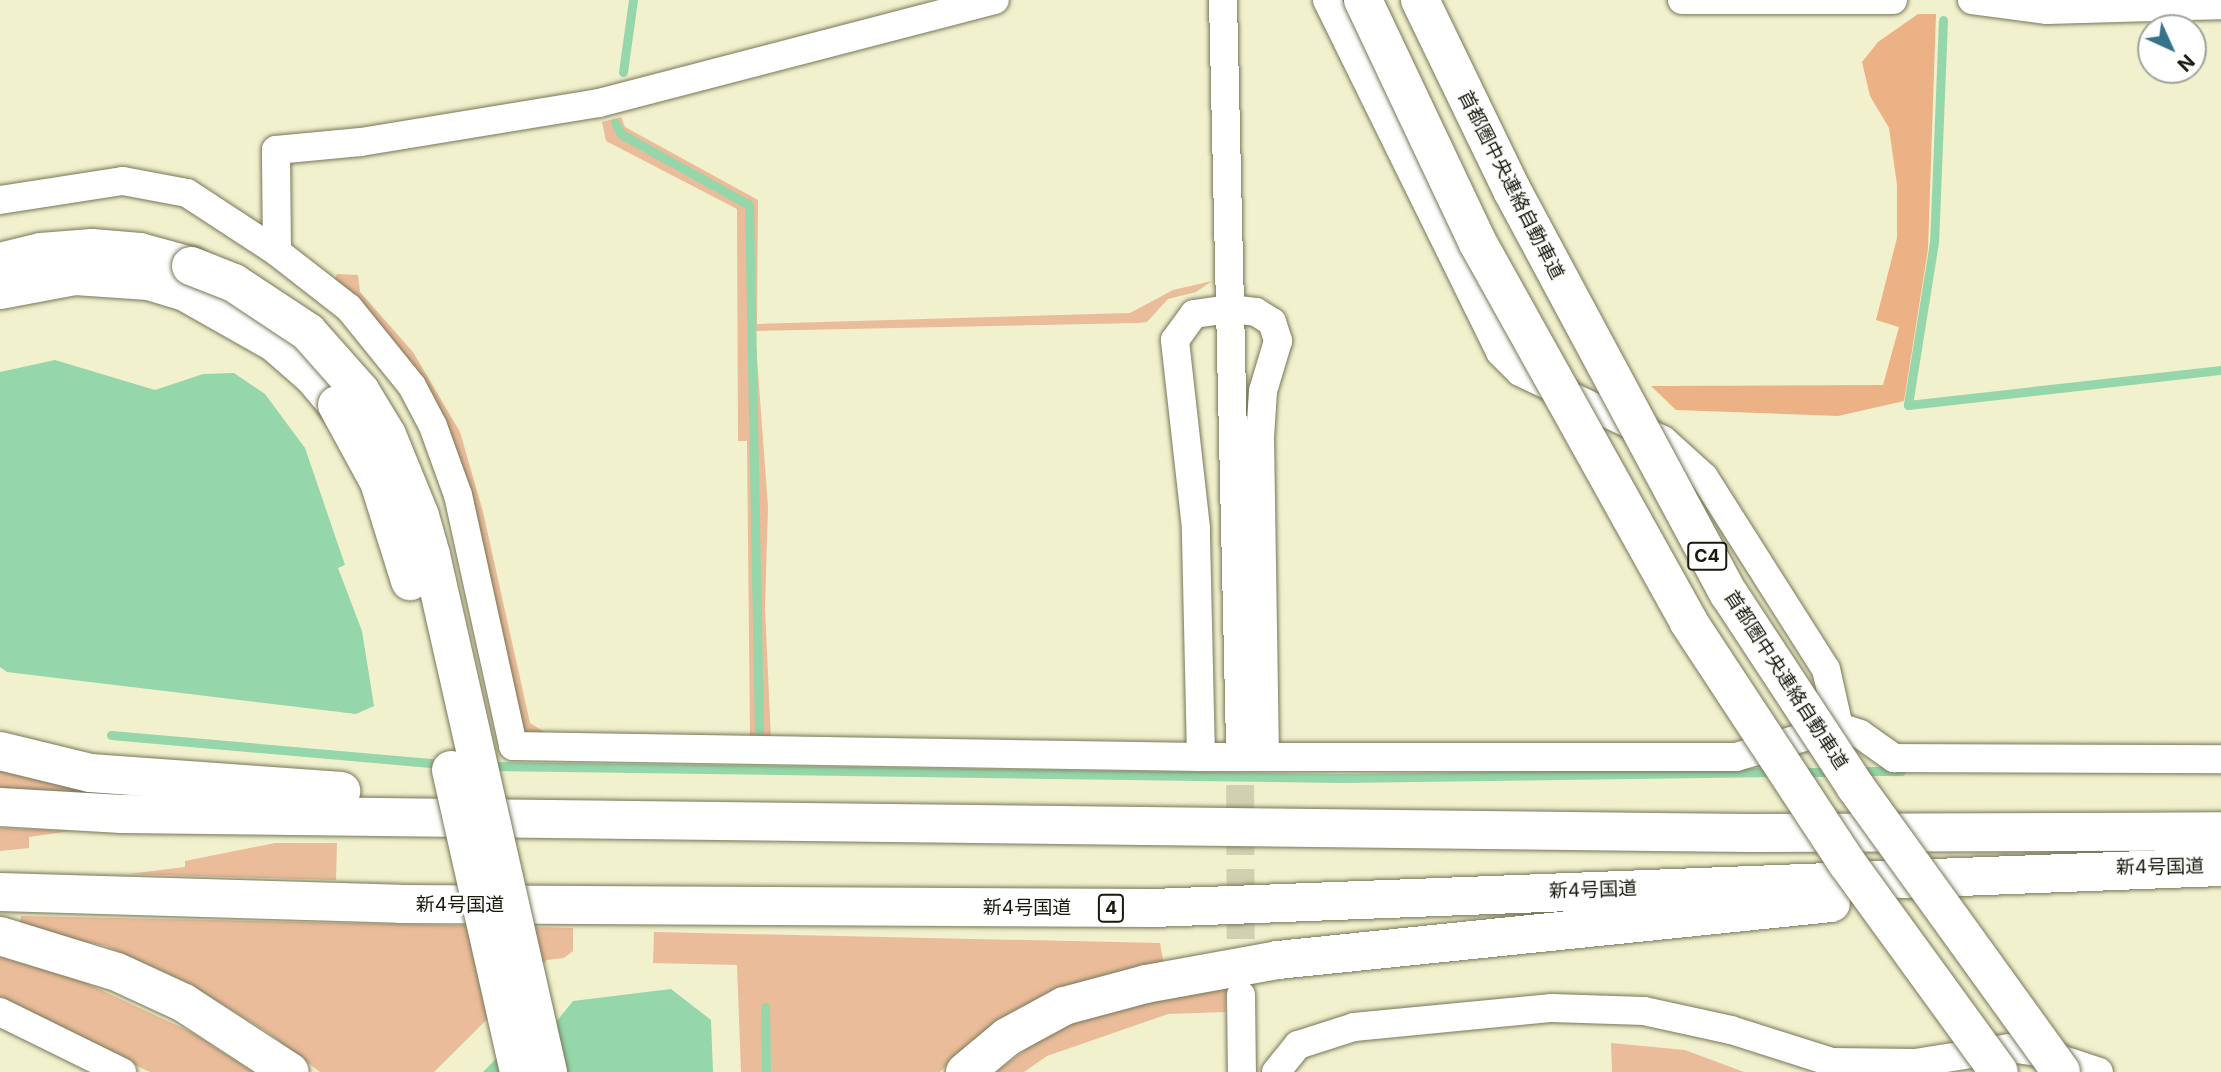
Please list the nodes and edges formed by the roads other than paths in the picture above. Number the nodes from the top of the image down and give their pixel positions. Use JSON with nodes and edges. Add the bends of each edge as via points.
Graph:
{"nodes":[{"id":1,"x":995,"y":0,"type":"edge"},
{"id":2,"x":1223,"y":0,"type":"edge"},
{"id":3,"x":1327,"y":0,"type":"edge"},
{"id":4,"x":1363,"y":0,"type":"edge"},
{"id":5,"x":1420,"y":0,"type":"edge"},
{"id":6,"x":1682,"y":0,"type":"edge"},
{"id":7,"x":1892,"y":0,"type":"edge"},
{"id":8,"x":1972,"y":0,"type":"edge"},
{"id":9,"x":2221,"y":5,"type":"edge"},
{"id":10,"x":0,"y":200,"type":"edge"},
{"id":11,"x":278,"y":252,"type":"junction"},
{"id":12,"x":0,"y":262,"type":"edge"},
{"id":13,"x":188,"y":279,"type":"junction"},
{"id":14,"x":0,"y":290,"type":"edge"},
{"id":15,"x":1228,"y":309,"type":"junction"},
{"id":16,"x":1839,"y":727,"type":"junction"},
{"id":17,"x":1240,"y":743,"type":"tunnel mouth"},
{"id":18,"x":0,"y":751,"type":"edge"},
{"id":19,"x":1265,"y":756,"type":"junction"},
{"id":20,"x":1201,"y":757,"type":"junction"},
{"id":21,"x":2221,"y":758,"type":"edge"},
{"id":22,"x":0,"y":807,"type":"edge"},
{"id":23,"x":953,"y":821,"type":"junction"},
{"id":24,"x":2221,"y":831,"type":"edge"},
{"id":25,"x":2157,"y":866,"type":"junction"},
{"id":26,"x":2221,"y":867,"type":"edge"},
{"id":27,"x":0,"y":892,"type":"edge"},
{"id":28,"x":0,"y":936,"type":"edge"},
{"id":29,"x":1241,"y":995,"type":"tunnel mouth"},
{"id":30,"x":0,"y":1012,"type":"edge"},
{"id":31,"x":122,"y":1072,"type":"edge"},
{"id":32,"x":290,"y":1072,"type":"edge"},
{"id":33,"x":519,"y":1072,"type":"edge"},
{"id":34,"x":548,"y":1072,"type":"edge"},
{"id":35,"x":965,"y":1072,"type":"edge"},
{"id":36,"x":1242,"y":1072,"type":"edge"},
{"id":37,"x":1276,"y":1072,"type":"edge"},
{"id":38,"x":1999,"y":1072,"type":"edge"},
{"id":39,"x":2061,"y":1072,"type":"edge"},
{"id":40,"x":2099,"y":1072,"type":"edge"}],
"edges":[{"from":1,"to":11,"type":"street","via":[[598,103],[361,142],[276,150]]},
{"from":2,"to":15,"type":"street"},
{"from":3,"to":16,"type":"street","via":[[1500,352],[1520,372],[1663,440],[1704,477],[1826,669]]},
{"from":4,"to":38,"type":"highway","number":"C4","bridge":true,"via":[[1490,265],[1688,621],[1847,863]]},
{"from":5,"to":39,"type":"highway","name":"首都圏中央連絡自動車道","number":"C4","bridge":true,"via":[[1513,192],[1729,594],[1871,809]]},
{"from":6,"to":7,"type":"street"},
{"from":8,"to":9,"type":"street","via":[[2047,10]]},
{"from":10,"to":11,"type":"street","via":[[124,181],[155,184],[207,204]]},
{"from":11,"to":20,"type":"street","via":[[357,317],[412,386],[433,426],[458,495],[513,746]]},
{"from":12,"to":13,"type":"highway","via":[[41,252],[92,248],[140,252]]},
{"from":13,"to":14,"type":"highway","via":[[75,276]]},
{"from":13,"to":33,"type":"highway","bridge":true,"via":[[313,376],[337,405],[379,482],[409,576]]},
{"from":13,"to":34,"type":"highway","bridge":true,"via":[[243,288],[308,332],[361,391],[397,456],[430,555]]},
{"from":15,"to":17,"type":"street"},
{"from":15,"to":19,"type":"street","via":[[1256,312],[1272,322],[1278,341],[1263,391],[1260,438]]},
{"from":15,"to":20,"type":"street","via":[[1209,310],[1187,319],[1175,341],[1196,528]]},
{"from":16,"to":19,"type":"street","via":[[1736,757]]},
{"from":16,"to":21,"type":"street","via":[[1860,734],[1894,758]]},
{"from":18,"to":23,"type":"highway","via":[[90,773],[236,786],[809,798]]},
{"from":19,"to":20,"type":"street"},
{"from":22,"to":23,"type":"highway","name":"新4号国道","via":[[122,814]]},
{"from":23,"to":24,"type":"highway","name":"新4号国道","via":[[1751,833]]},
{"from":25,"to":26,"type":"highway","name":"新4号国道","number":"4"},
{"from":25,"to":27,"type":"highway","name":"新4号国道","number":"4","via":[[1153,908],[400,904]]},
{"from":25,"to":35,"type":"highway","via":[[1557,935],[1278,960],[1146,984],[1064,1006],[1007,1037]]},
{"from":28,"to":32,"type":"highway","via":[[117,972],[184,1003]]},
{"from":29,"to":36,"type":"street"},
{"from":30,"to":31,"type":"street"},
{"from":37,"to":40,"type":"street","via":[[1298,1045],[1354,1027],[1552,1008],[1644,1011],[1731,1030],[1832,1062],[1915,1063],[2009,1048],[2039,1052]]}]}
